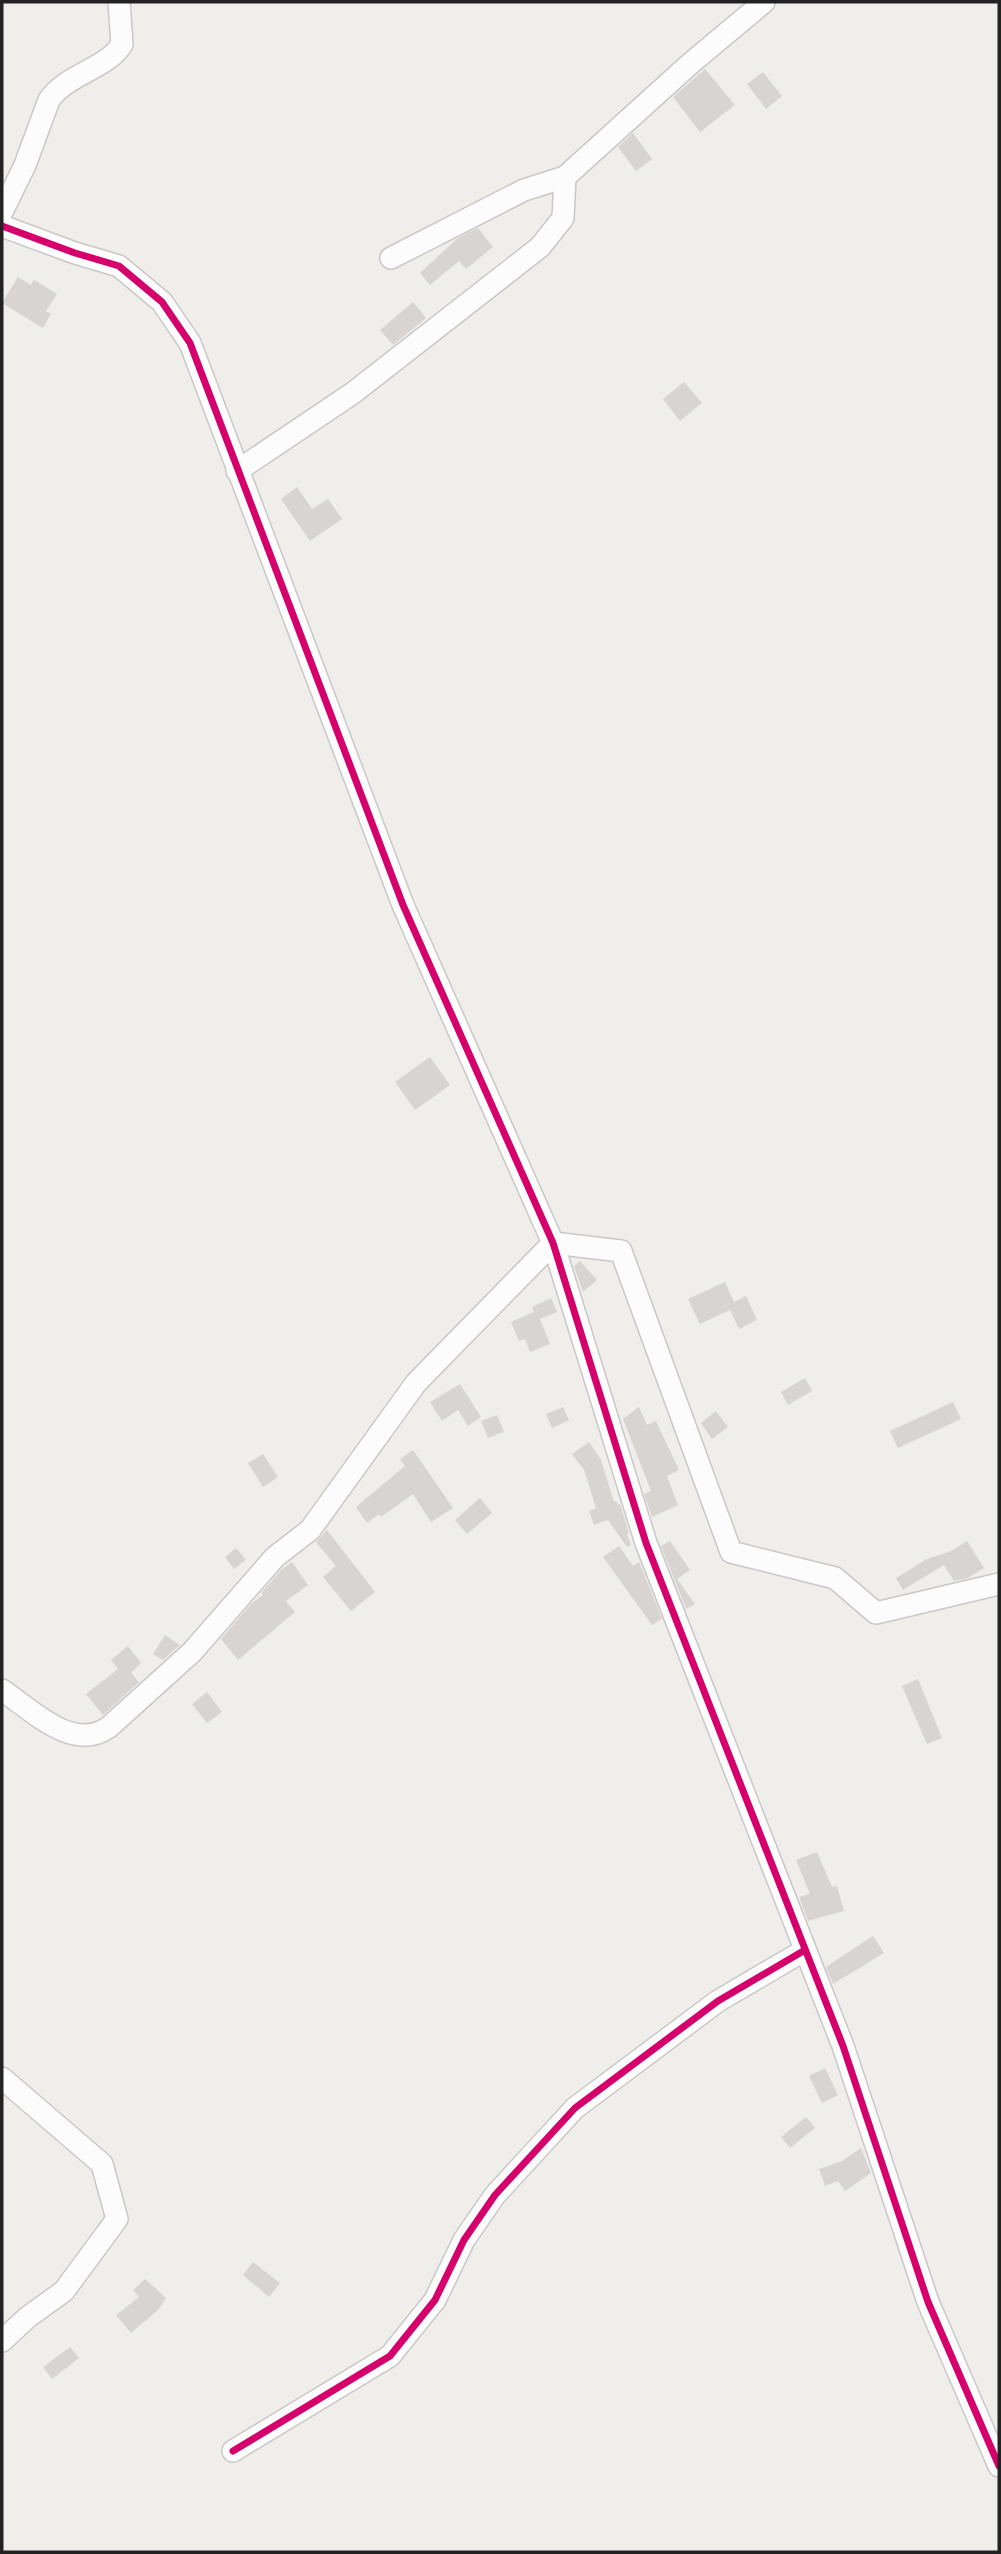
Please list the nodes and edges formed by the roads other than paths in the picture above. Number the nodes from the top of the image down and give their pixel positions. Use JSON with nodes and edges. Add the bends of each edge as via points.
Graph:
{"nodes":[{"id":1,"x":119,"y":2,"type":"edge"},
{"id":2,"x":764,"y":2,"type":"edge"},
{"id":3,"x":565,"y":177,"type":"junction"},
{"id":4,"x":2,"y":212,"type":"edge"},
{"id":5,"x":2,"y":226,"type":"edge"},
{"id":6,"x":391,"y":258,"type":"dead end"},
{"id":7,"x":237,"y":471,"type":"junction"},
{"id":8,"x":553,"y":1242,"type":"junction"},
{"id":9,"x":999,"y":1584,"type":"edge"},
{"id":10,"x":2,"y":1690,"type":"edge"},
{"id":11,"x":805,"y":1950,"type":"junction"},
{"id":12,"x":2,"y":2078,"type":"edge"},
{"id":13,"x":2,"y":2341,"type":"edge"},
{"id":14,"x":233,"y":2451,"type":"dead end"},
{"id":15,"x":999,"y":2466,"type":"edge"}],
"edges":[{"from":1,"to":4,"type":"street","via":[[122,44],[53,93]]},
{"from":2,"to":3,"type":"street"},
{"from":3,"to":6,"type":"street","via":[[524,190]]},
{"from":3,"to":7,"type":"street","via":[[563,218],[540,247],[353,393]]},
{"from":5,"to":7,"type":"street","via":[[119,265],[162,302],[190,343]]},
{"from":7,"to":8,"type":"street","via":[[403,905]]},
{"from":8,"to":9,"type":"street","via":[[621,1251],[731,1552],[835,1578],[876,1613]]},
{"from":8,"to":10,"type":"street","via":[[416,1383],[310,1530],[275,1557],[192,1652],[109,1727],[86,1737],[65,1733]]},
{"from":8,"to":11,"type":"street","via":[[646,1543]]},
{"from":11,"to":14,"type":"street","via":[[718,2001],[575,2108],[495,2195],[464,2240],[435,2300],[390,2356]]},
{"from":11,"to":15,"type":"street","via":[[843,2046],[928,2302]]},
{"from":12,"to":13,"type":"street","via":[[102,2164],[117,2219],[64,2291]]}]}
